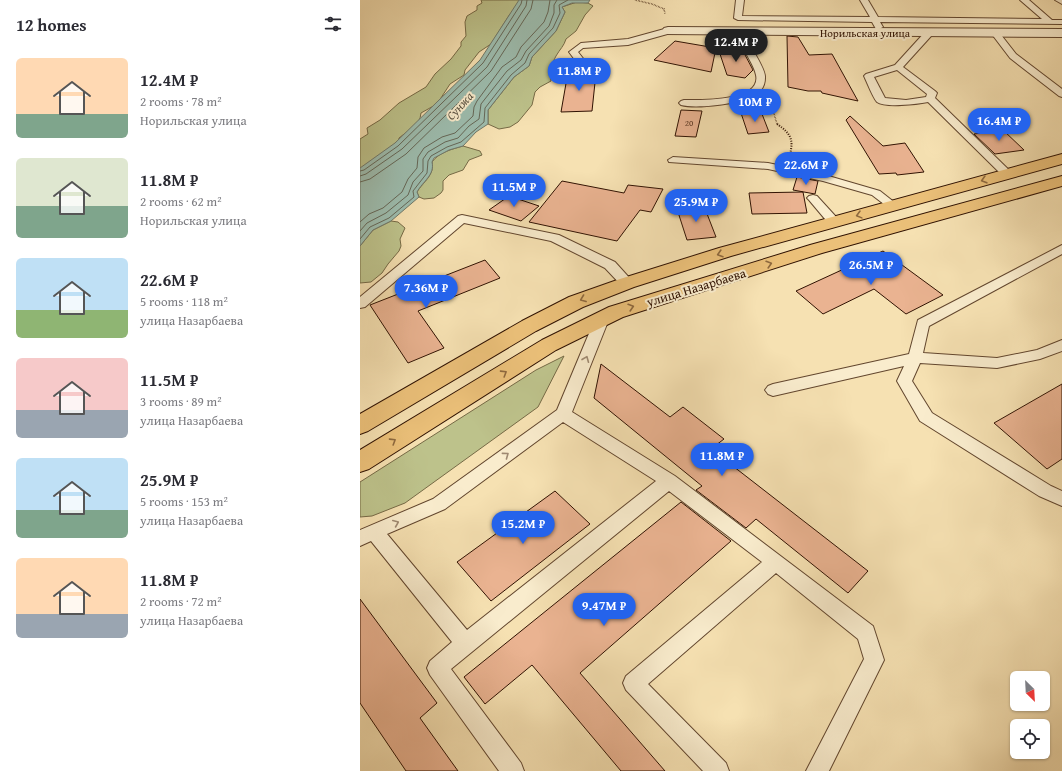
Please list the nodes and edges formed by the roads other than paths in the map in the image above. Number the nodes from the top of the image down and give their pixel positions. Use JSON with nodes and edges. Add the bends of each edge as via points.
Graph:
{"nodes":[{"id":1,"x":740,"y":0,"type":"edge"},
{"id":2,"x":864,"y":0,"type":"edge"},
{"id":3,"x":1024,"y":0,"type":"edge"},
{"id":4,"x":1059,"y":0,"type":"edge"},
{"id":5,"x":1062,"y":2,"type":"edge"},
{"id":6,"x":876,"y":20,"type":"junction"},
{"id":7,"x":1050,"y":22,"type":"junction"},
{"id":8,"x":1062,"y":22,"type":"edge"},
{"id":9,"x":668,"y":31,"type":"joint"},
{"id":10,"x":755,"y":32,"type":"junction"},
{"id":11,"x":883,"y":33,"type":"junction"},
{"id":12,"x":929,"y":33,"type":"junction"},
{"id":13,"x":1062,"y":33,"type":"edge"},
{"id":14,"x":995,"y":34,"type":"junction"},
{"id":15,"x":584,"y":66,"type":"dead end"},
{"id":16,"x":898,"y":67,"type":"junction"},
{"id":17,"x":1062,"y":94,"type":"edge"},
{"id":18,"x":930,"y":99,"type":"junction"},
{"id":19,"x":684,"y":103,"type":"dead end"},
{"id":20,"x":1062,"y":159,"type":"edge"},
{"id":21,"x":673,"y":160,"type":"dead end"},
{"id":22,"x":1006,"y":173,"type":"junction"},
{"id":23,"x":1062,"y":181,"type":"edge"},
{"id":24,"x":813,"y":198,"type":"dead end"},
{"id":25,"x":893,"y":206,"type":"junction"},
{"id":26,"x":834,"y":222,"type":"junction"},
{"id":27,"x":1062,"y":249,"type":"edge"},
{"id":28,"x":627,"y":283,"type":"junction"},
{"id":29,"x":360,"y":304,"type":"edge"},
{"id":30,"x":602,"y":319,"type":"junction"},
{"id":31,"x":1062,"y":345,"type":"edge"},
{"id":32,"x":915,"y":358,"type":"junction"},
{"id":33,"x":773,"y":390,"type":"dead end"},
{"id":34,"x":563,"y":414,"type":"junction"},
{"id":35,"x":360,"y":425,"type":"edge"},
{"id":36,"x":360,"y":462,"type":"edge"},
{"id":37,"x":670,"y":481,"type":"junction"},
{"id":38,"x":1062,"y":499,"type":"edge"},
{"id":39,"x":367,"y":535,"type":"edge"},
{"id":40,"x":776,"y":562,"type":"junction"},
{"id":41,"x":466,"y":643,"type":"junction"},
{"id":42,"x":513,"y":771,"type":"edge"},
{"id":43,"x":718,"y":771,"type":"edge"},
{"id":44,"x":817,"y":771,"type":"edge"}],
"edges":[{"from":1,"to":6,"type":"lane","via":[[738,18]]},
{"from":2,"to":6,"type":"lane"},
{"from":3,"to":7,"type":"lane"},
{"from":4,"to":5,"type":"lane"},
{"from":6,"to":7,"type":"lane"},
{"from":6,"to":11,"type":"lane"},
{"from":7,"to":8,"type":"lane"},
{"from":9,"to":10,"type":"street","name":"Норильская улица"},
{"from":9,"to":15,"type":"lane","via":[[628,42],[581,46],[573,52]]},
{"from":10,"to":11,"type":"street","name":"Норильская улица"},
{"from":10,"to":19,"type":"lane","via":[[748,47],[761,76],[756,90],[736,99]]},
{"from":11,"to":12,"type":"street","name":"Норильская улица"},
{"from":12,"to":14,"type":"street","name":"Норильская улица"},
{"from":12,"to":16,"type":"lane"},
{"from":13,"to":14,"type":"street","name":"Норильская улица"},
{"from":14,"to":17,"type":"lane","via":[[1013,56]]},
{"from":16,"to":18,"type":"lane","via":[[932,93]]},
{"from":16,"to":18,"type":"lane","via":[[868,76],[881,100],[906,103]]},
{"from":18,"to":22,"type":"lane"},
{"from":20,"to":22,"type":"main road","name":"улица Назарбаева"},
{"from":21,"to":25,"type":"lane","via":[[768,166],[825,178],[876,193]]},
{"from":22,"to":25,"type":"main road","name":"улица Назарбаева","one_way":true},
{"from":30,"to":23,"type":"main road","name":"улица Назарбаева","one_way":true,"via":[[616,312],[816,249]]},
{"from":24,"to":26,"type":"lane"},
{"from":25,"to":26,"type":"main road","name":"улица Назарбаева","one_way":true},
{"from":26,"to":28,"type":"main road","name":"улица Назарбаева","one_way":true,"via":[[725,252]]},
{"from":27,"to":32,"type":"lane","via":[[923,323]]},
{"from":28,"to":29,"type":"lane","via":[[610,265],[555,238],[462,219]]},
{"from":28,"to":35,"type":"main road","name":"улица Назарбаева","one_way":true,"via":[[576,302],[529,326]]},
{"from":34,"to":30,"type":"lane","one_way":true},
{"from":36,"to":30,"type":"main road","name":"улица Назарбаева","one_way":true,"via":[[549,345]]},
{"from":31,"to":32,"type":"lane","via":[[1040,354],[997,363]]},
{"from":32,"to":33,"type":"lane"},
{"from":32,"to":38,"type":"lane","via":[[904,381],[926,417]]},
{"from":34,"to":37,"type":"lane"},
{"from":39,"to":34,"type":"lane","one_way":true,"via":[[438,504]]},
{"from":37,"to":40,"type":"lane"},
{"from":37,"to":41,"type":"lane"},
{"from":39,"to":41,"type":"lane"},
{"from":40,"to":43,"type":"lane","via":[[633,683]]},
{"from":40,"to":44,"type":"lane","via":[[866,633],[874,660]]},
{"from":41,"to":42,"type":"lane","via":[[437,668]]}]}
